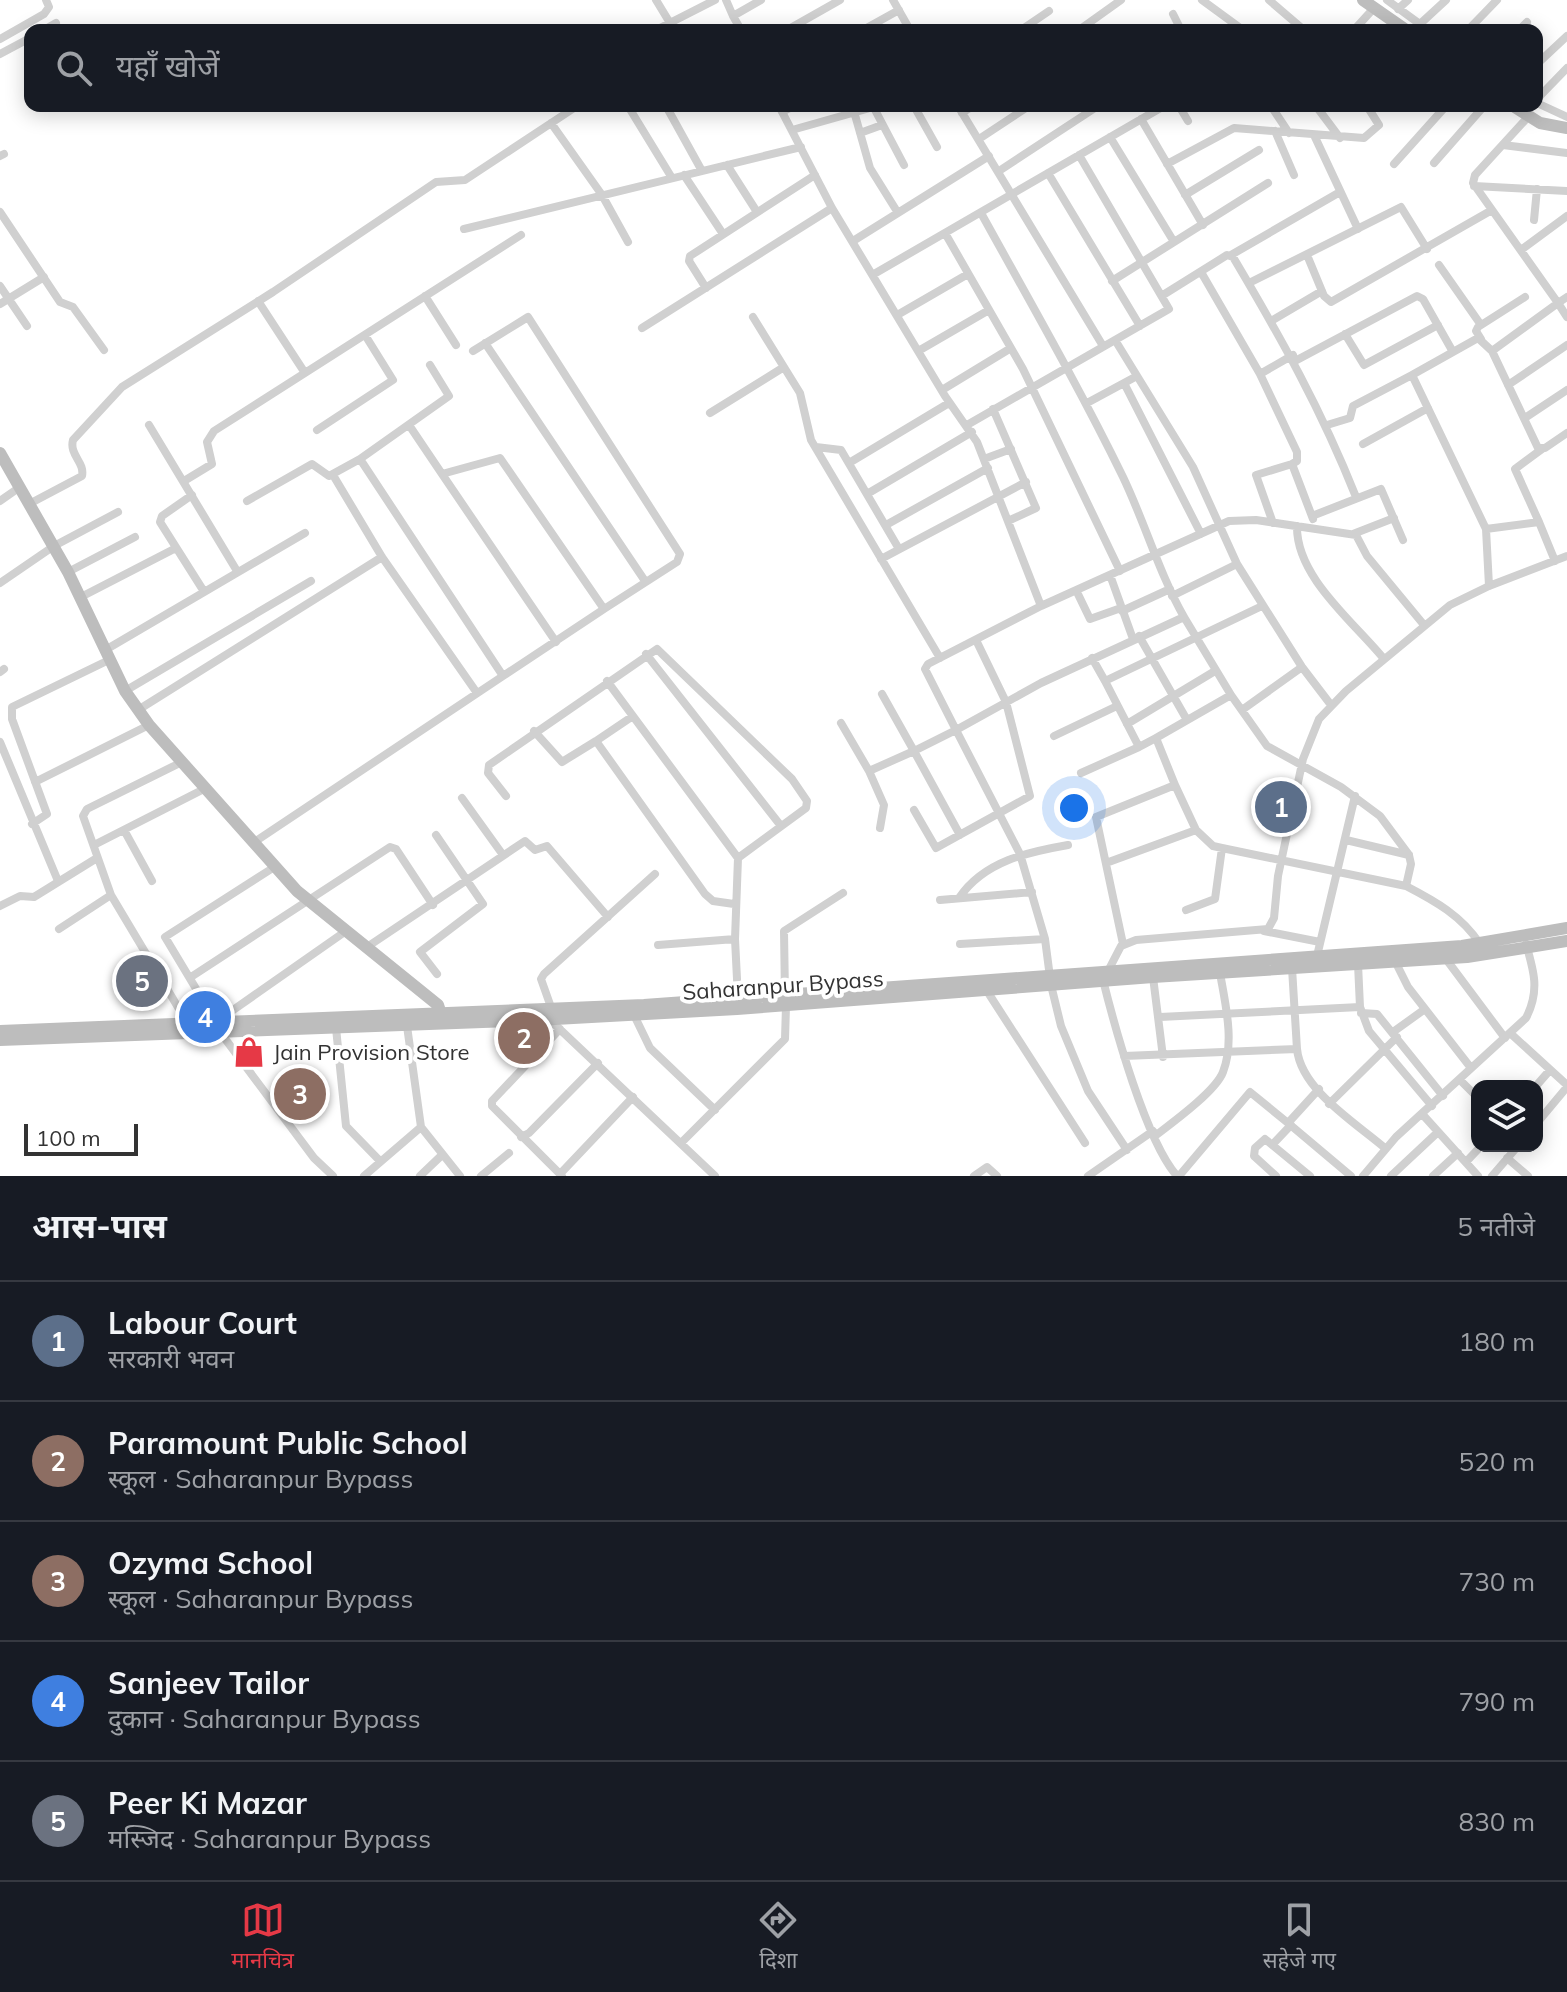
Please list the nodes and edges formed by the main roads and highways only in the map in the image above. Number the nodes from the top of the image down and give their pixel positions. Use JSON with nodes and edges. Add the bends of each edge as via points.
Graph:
{"nodes":[{"id":1,"x":1369,"y":4,"type":"edge"},
{"id":2,"x":1397,"y":24,"type":"edge"},
{"id":3,"x":1521,"y":112,"type":"edge"},
{"id":4,"x":1567,"y":128,"type":"edge"},
{"id":5,"x":0,"y":453,"type":"edge"},
{"id":6,"x":1567,"y":928,"type":"edge"},
{"id":7,"x":1526,"y":941,"type":"junction"},
{"id":8,"x":1567,"y":941,"type":"edge"},
{"id":9,"x":1441,"y":953,"type":"junction"},
{"id":10,"x":1106,"y":976,"type":"junction"},
{"id":11,"x":1050,"y":980,"type":"junction"},
{"id":12,"x":785,"y":1001,"type":"junction"},
{"id":13,"x":759,"y":1002,"type":"junction"},
{"id":14,"x":550,"y":1013,"type":"junction"},
{"id":15,"x":443,"y":1019,"type":"junction"},
{"id":16,"x":218,"y":1027,"type":"junction"},
{"id":17,"x":0,"y":1031,"type":"edge"},
{"id":18,"x":0,"y":1040,"type":"edge"}],
"edges":[{"from":1,"to":2,"type":"main road"},
{"from":3,"to":4,"type":"main road"},
{"from":5,"to":15,"type":"main road","via":[[68,572],[125,691],[149,725],[307,900],[438,1005]]},
{"from":6,"to":7,"type":"main road"},
{"from":7,"to":8,"type":"main road","name":"Saharanpur Bypass"},
{"from":7,"to":9,"type":"main road","name":"Saharanpur Bypass"},
{"from":9,"to":10,"type":"main road","via":[[1317,956]]},
{"from":9,"to":10,"type":"main road","name":"Saharanpur Bypass","via":[[1358,964]]},
{"from":10,"to":11,"type":"main road","name":"Saharanpur Bypass"},
{"from":11,"to":12,"type":"main road"},
{"from":11,"to":12,"type":"main road","name":"Saharanpur Bypass","via":[[987,991]]},
{"from":12,"to":13,"type":"main road","name":"Saharanpur Bypass"},
{"from":13,"to":14,"type":"main road","name":"Saharanpur Bypass","via":[[634,1015]]},
{"from":13,"to":14,"type":"main road","via":[[738,999]]},
{"from":14,"to":15,"type":"main road","name":"Saharanpur Bypass"},
{"from":15,"to":16,"type":"main road"},
{"from":15,"to":16,"type":"main road","name":"Saharanpur Bypass","via":[[407,1026]]},
{"from":16,"to":17,"type":"main road"},
{"from":16,"to":18,"type":"main road","name":"Saharanpur Bypass"}]}
